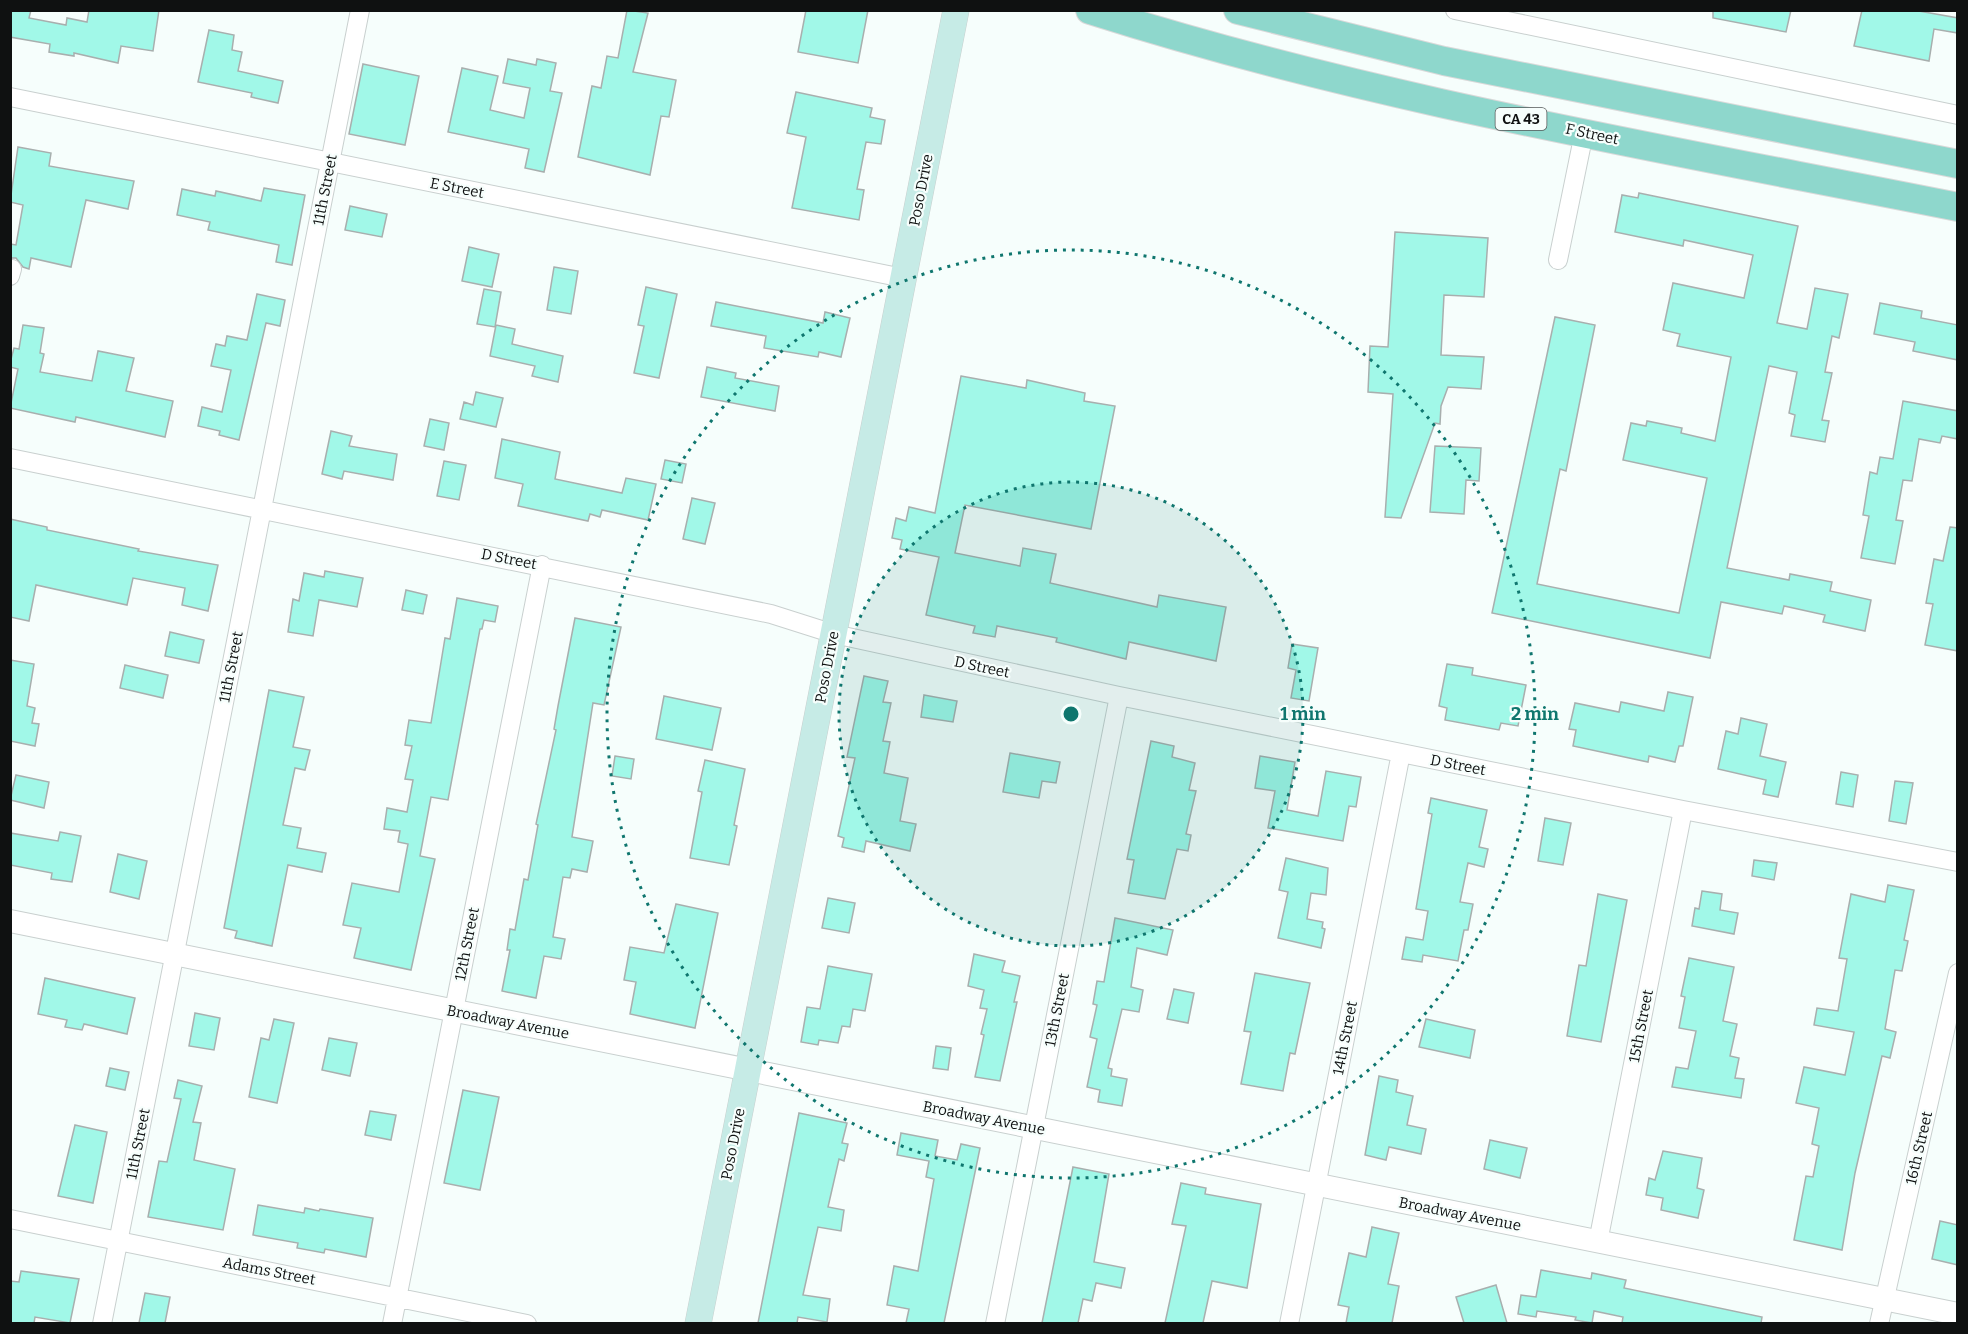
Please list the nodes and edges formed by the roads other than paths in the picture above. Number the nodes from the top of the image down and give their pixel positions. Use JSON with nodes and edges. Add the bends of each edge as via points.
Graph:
{"nodes":[{"id":1,"x":360,"y":10,"type":"edge"},
{"id":2,"x":956,"y":10,"type":"edge"},
{"id":3,"x":1090,"y":10,"type":"edge"},
{"id":4,"x":1238,"y":10,"type":"edge"},
{"id":5,"x":1455,"y":10,"type":"edge"},
{"id":6,"x":10,"y":97,"type":"edge"},
{"id":7,"x":1958,"y":115,"type":"edge"},
{"id":8,"x":1584,"y":133,"type":"junction"},
{"id":9,"x":331,"y":162,"type":"junction"},
{"id":10,"x":1958,"y":164,"type":"edge"},
{"id":11,"x":1958,"y":207,"type":"edge"},
{"id":12,"x":1558,"y":260,"type":"dead end"},
{"id":13,"x":903,"y":278,"type":"junction"},
{"id":14,"x":10,"y":458,"type":"edge"},
{"id":15,"x":262,"y":509,"type":"junction"},
{"id":16,"x":542,"y":565,"type":"junction"},
{"id":17,"x":834,"y":634,"type":"junction"},
{"id":18,"x":1119,"y":696,"type":"junction"},
{"id":19,"x":1401,"y":753,"type":"junction"},
{"id":20,"x":1683,"y":810,"type":"junction"},
{"id":21,"x":1958,"y":862,"type":"edge"},
{"id":22,"x":10,"y":921,"type":"edge"},
{"id":23,"x":175,"y":955,"type":"junction"},
{"id":24,"x":1958,"y":973,"type":"edge"},
{"id":25,"x":454,"y":1011,"type":"junction"},
{"id":26,"x":1953,"y":1016,"type":"edge"},
{"id":27,"x":748,"y":1070,"type":"junction"},
{"id":28,"x":1034,"y":1128,"type":"junction"},
{"id":29,"x":1316,"y":1185,"type":"junction"},
{"id":30,"x":10,"y":1219,"type":"edge"},
{"id":31,"x":118,"y":1241,"type":"junction"},
{"id":32,"x":1598,"y":1242,"type":"junction"},
{"id":33,"x":398,"y":1297,"type":"junction"},
{"id":34,"x":1884,"y":1300,"type":"junction"},
{"id":35,"x":1958,"y":1314,"type":"edge"},
{"id":36,"x":102,"y":1323,"type":"edge"},
{"id":37,"x":392,"y":1323,"type":"edge"},
{"id":38,"x":527,"y":1323,"type":"edge"},
{"id":39,"x":698,"y":1323,"type":"edge"},
{"id":40,"x":996,"y":1323,"type":"edge"},
{"id":41,"x":1289,"y":1323,"type":"edge"},
{"id":42,"x":1879,"y":1323,"type":"edge"}],
"edges":[{"from":1,"to":9,"type":"street","name":"11th Street"},
{"from":2,"to":13,"type":"main road","name":"Poso Drive"},
{"from":3,"to":8,"type":"main road","name":"F Street","number":"CA 43","via":[[1265,61]]},
{"from":4,"to":10,"type":"main road","via":[[1444,61]]},
{"from":5,"to":7,"type":"street"},
{"from":6,"to":9,"type":"street","name":"E Street"},
{"from":8,"to":11,"type":"main road","name":"F Street","number":"CA 43"},
{"from":8,"to":12,"type":"street"},
{"from":9,"to":13,"type":"street","name":"E Street"},
{"from":9,"to":15,"type":"street","name":"11th Street"},
{"from":13,"to":17,"type":"main road","name":"Poso Drive"},
{"from":14,"to":15,"type":"street","name":"D Street"},
{"from":15,"to":16,"type":"street","name":"D Street"},
{"from":15,"to":23,"type":"street","name":"11th Street"},
{"from":16,"to":17,"type":"street","name":"D Street","via":[[771,614]]},
{"from":16,"to":25,"type":"street","name":"12th Street"},
{"from":17,"to":18,"type":"street","name":"D Street"},
{"from":17,"to":27,"type":"main road","name":"Poso Drive"},
{"from":18,"to":19,"type":"street","name":"D Street"},
{"from":18,"to":28,"type":"street","name":"13th Street"},
{"from":19,"to":20,"type":"street","name":"D Street"},
{"from":19,"to":29,"type":"street","name":"14th Street"},
{"from":20,"to":21,"type":"street","name":"D Street"},
{"from":20,"to":32,"type":"street","name":"15th Street"},
{"from":22,"to":23,"type":"street","name":"Broadway Avenue"},
{"from":23,"to":25,"type":"street","name":"Broadway Avenue"},
{"from":23,"to":31,"type":"street","name":"11th Street"},
{"from":24,"to":26,"type":"street","name":"16th Street"},
{"from":25,"to":27,"type":"street","name":"Broadway Avenue"},
{"from":25,"to":33,"type":"street","name":"12th Street"},
{"from":26,"to":34,"type":"street","name":"16th Street"},
{"from":27,"to":28,"type":"street","name":"Broadway Avenue"},
{"from":27,"to":39,"type":"main road","name":"Poso Drive"},
{"from":28,"to":29,"type":"street","name":"Broadway Avenue"},
{"from":28,"to":40,"type":"street","name":"13th Street"},
{"from":29,"to":32,"type":"street","name":"Broadway Avenue"},
{"from":29,"to":41,"type":"street","name":"14th Street"},
{"from":30,"to":31,"type":"street","name":"Adams Street"},
{"from":31,"to":33,"type":"street","name":"Adams Street"},
{"from":31,"to":36,"type":"street","name":"11th Street"},
{"from":32,"to":34,"type":"street","name":"Broadway Avenue"},
{"from":33,"to":37,"type":"street","name":"12th Street"},
{"from":33,"to":38,"type":"street","name":"Adams Street"},
{"from":34,"to":35,"type":"street","name":"Broadway Avenue"},
{"from":34,"to":42,"type":"street","name":"16th Street"}]}
